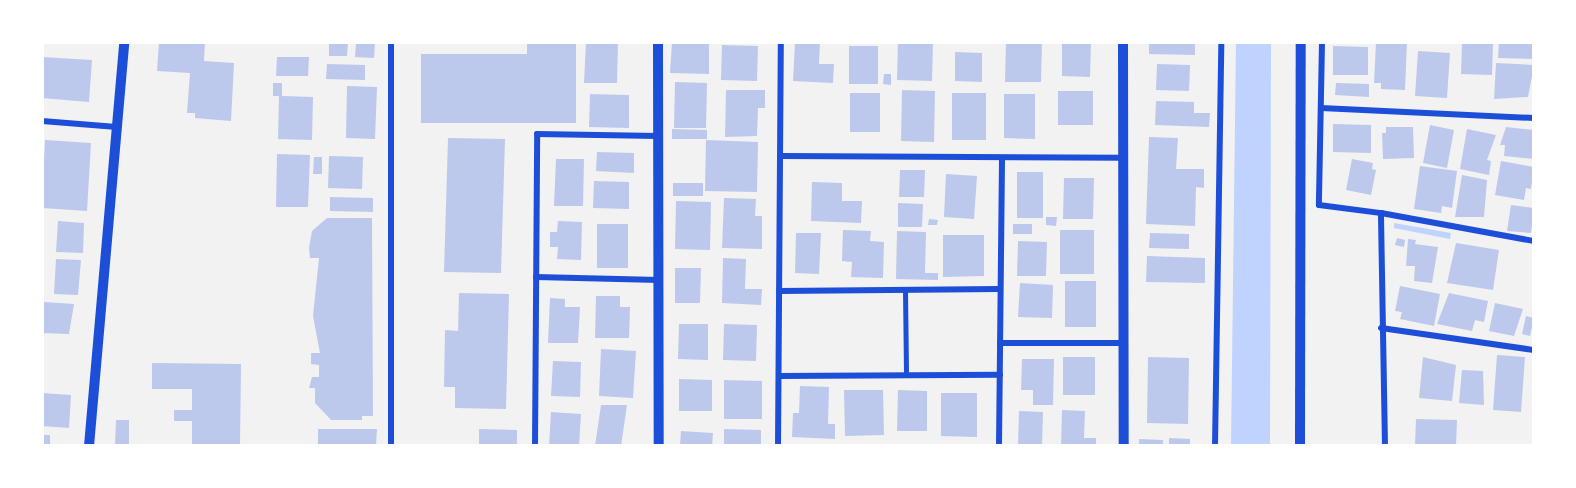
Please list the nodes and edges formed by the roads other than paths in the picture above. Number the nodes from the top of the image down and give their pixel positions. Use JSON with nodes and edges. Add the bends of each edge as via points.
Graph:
{"nodes":[{"id":1,"x":124,"y":42,"type":"edge"},
{"id":2,"x":391,"y":42,"type":"edge"},
{"id":3,"x":658,"y":42,"type":"edge"},
{"id":4,"x":781,"y":42,"type":"edge"},
{"id":5,"x":1123,"y":42,"type":"edge"},
{"id":6,"x":1221,"y":42,"type":"edge"},
{"id":7,"x":1301,"y":42,"type":"edge"},
{"id":8,"x":1322,"y":42,"type":"edge"},
{"id":9,"x":1321,"y":108,"type":"junction"},
{"id":10,"x":1534,"y":118,"type":"edge"},
{"id":11,"x":42,"y":121,"type":"edge"},
{"id":12,"x":117,"y":127,"type":"junction"},
{"id":13,"x":658,"y":136,"type":"junction"},
{"id":14,"x":781,"y":156,"type":"junction"},
{"id":15,"x":1123,"y":158,"type":"junction"},
{"id":16,"x":1002,"y":159,"type":"junction"},
{"id":17,"x":1381,"y":213,"type":"junction"},
{"id":18,"x":1534,"y":241,"type":"edge"},
{"id":19,"x":536,"y":277,"type":"junction"},
{"id":20,"x":659,"y":280,"type":"junction"},
{"id":21,"x":999,"y":289,"type":"junction"},
{"id":22,"x":905,"y":290,"type":"junction"},
{"id":23,"x":779,"y":291,"type":"junction"},
{"id":24,"x":1381,"y":328,"type":"junction"},
{"id":25,"x":1000,"y":343,"type":"junction"},
{"id":26,"x":1122,"y":343,"type":"junction"},
{"id":27,"x":1534,"y":350,"type":"edge"},
{"id":28,"x":906,"y":375,"type":"junction"},
{"id":29,"x":1000,"y":375,"type":"junction"},
{"id":30,"x":780,"y":376,"type":"junction"},
{"id":31,"x":89,"y":446,"type":"edge"},
{"id":32,"x":391,"y":446,"type":"edge"},
{"id":33,"x":535,"y":446,"type":"edge"},
{"id":34,"x":659,"y":446,"type":"edge"},
{"id":35,"x":778,"y":446,"type":"edge"},
{"id":36,"x":999,"y":446,"type":"edge"},
{"id":37,"x":1124,"y":446,"type":"edge"},
{"id":38,"x":1215,"y":446,"type":"edge"},
{"id":39,"x":1300,"y":446,"type":"edge"},
{"id":40,"x":1385,"y":446,"type":"edge"}],
"edges":[{"from":1,"to":12,"type":"street"},
{"from":2,"to":32,"type":"street"},
{"from":3,"to":13,"type":"street"},
{"from":4,"to":14,"type":"street"},
{"from":5,"to":15,"type":"street"},
{"from":6,"to":38,"type":"street"},
{"from":7,"to":39,"type":"street"},
{"from":8,"to":9,"type":"street"},
{"from":9,"to":10,"type":"street"},
{"from":9,"to":17,"type":"street","via":[[1319,205]]},
{"from":11,"to":12,"type":"street"},
{"from":12,"to":31,"type":"street"},
{"from":13,"to":19,"type":"street","via":[[537,134]]},
{"from":13,"to":20,"type":"street"},
{"from":14,"to":16,"type":"street"},
{"from":14,"to":23,"type":"street"},
{"from":15,"to":16,"type":"street"},
{"from":15,"to":26,"type":"street"},
{"from":16,"to":21,"type":"street"},
{"from":17,"to":18,"type":"street"},
{"from":17,"to":24,"type":"street"},
{"from":19,"to":20,"type":"street"},
{"from":19,"to":33,"type":"street"},
{"from":20,"to":34,"type":"street"},
{"from":21,"to":22,"type":"street"},
{"from":21,"to":25,"type":"street"},
{"from":22,"to":23,"type":"street"},
{"from":22,"to":28,"type":"street"},
{"from":23,"to":30,"type":"street"},
{"from":24,"to":27,"type":"street"},
{"from":24,"to":40,"type":"street"},
{"from":25,"to":26,"type":"street"},
{"from":25,"to":29,"type":"street"},
{"from":26,"to":37,"type":"street"},
{"from":28,"to":29,"type":"street"},
{"from":28,"to":30,"type":"street"},
{"from":29,"to":36,"type":"street"},
{"from":30,"to":35,"type":"street"}]}
